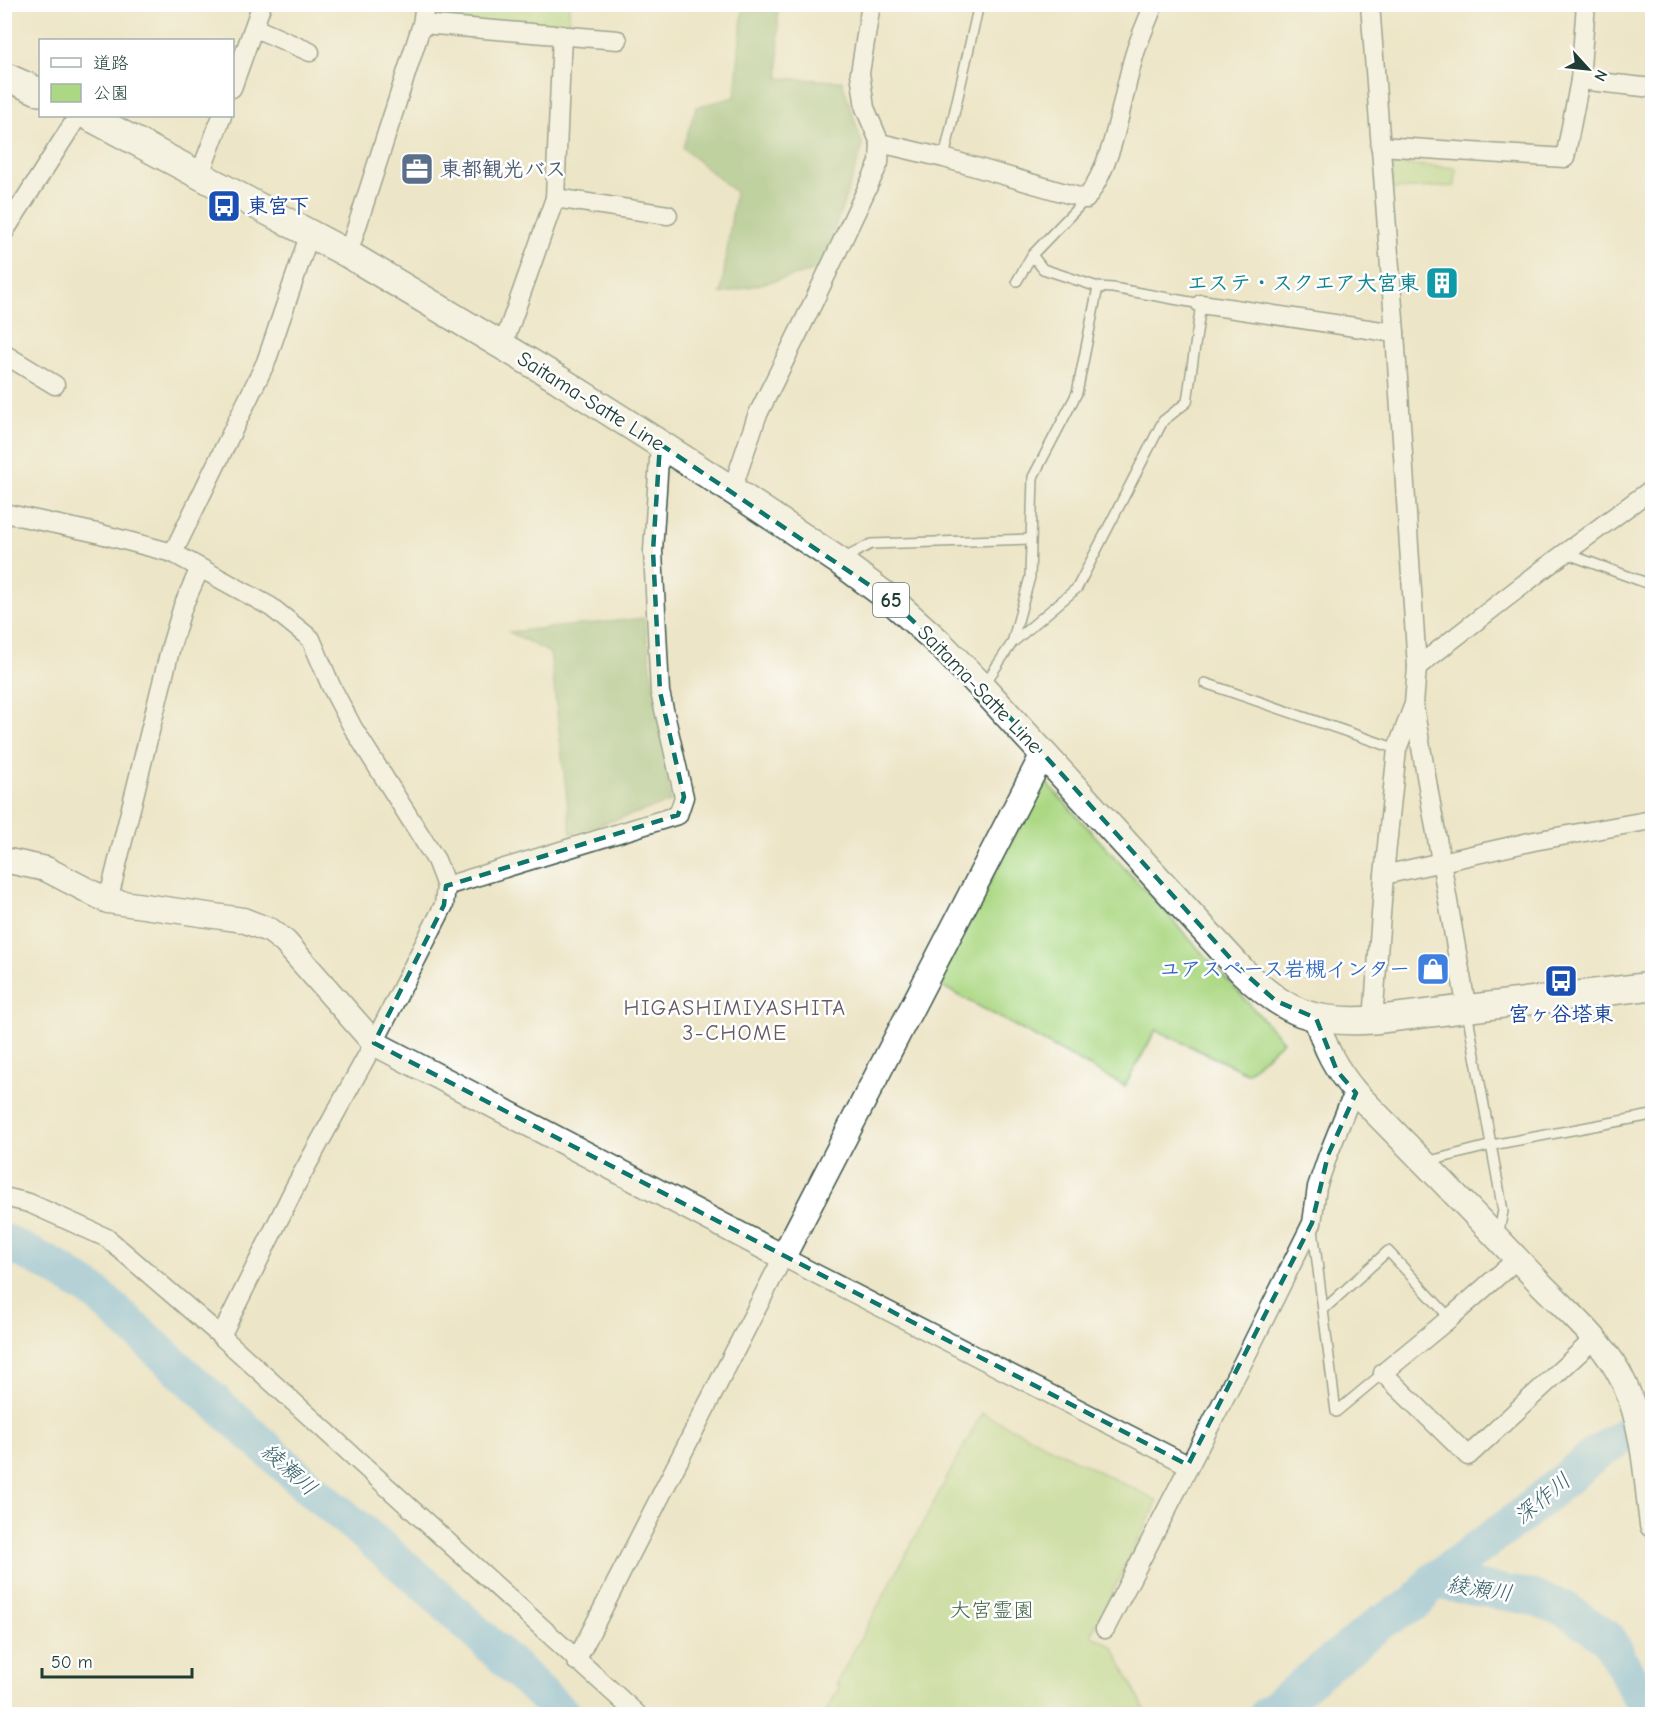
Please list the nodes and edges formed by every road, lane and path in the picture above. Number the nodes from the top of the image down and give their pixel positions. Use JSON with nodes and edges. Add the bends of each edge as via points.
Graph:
{"nodes":[{"id":1,"x":262,"y":4,"type":"edge"},
{"id":2,"x":425,"y":4,"type":"edge"},
{"id":3,"x":871,"y":4,"type":"edge"},
{"id":4,"x":979,"y":4,"type":"edge"},
{"id":5,"x":1154,"y":4,"type":"edge"},
{"id":6,"x":1370,"y":4,"type":"edge"},
{"id":7,"x":1586,"y":4,"type":"edge"},
{"id":8,"x":422,"y":24,"type":"junction"},
{"id":9,"x":255,"y":28,"type":"junction"},
{"id":10,"x":562,"y":35,"type":"junction"},
{"id":11,"x":618,"y":40,"type":"dead end"},
{"id":12,"x":310,"y":52,"type":"dead end"},
{"id":13,"x":4,"y":76,"type":"edge"},
{"id":14,"x":1580,"y":80,"type":"junction"},
{"id":15,"x":234,"y":83,"type":"edge"},
{"id":16,"x":1653,"y":88,"type":"edge"},
{"id":17,"x":39,"y":92,"type":"edge"},
{"id":18,"x":77,"y":117,"type":"edge"},
{"id":19,"x":90,"y":117,"type":"edge"},
{"id":20,"x":222,"y":117,"type":"edge"},
{"id":21,"x":880,"y":143,"type":"junction"},
{"id":22,"x":1380,"y":146,"type":"junction"},
{"id":23,"x":944,"y":158,"type":"junction"},
{"id":24,"x":200,"y":174,"type":"junction"},
{"id":25,"x":555,"y":198,"type":"junction"},
{"id":26,"x":1086,"y":200,"type":"junction"},
{"id":27,"x":668,"y":215,"type":"dead end"},
{"id":28,"x":4,"y":232,"type":"edge"},
{"id":29,"x":310,"y":233,"type":"junction"},
{"id":30,"x":348,"y":254,"type":"junction"},
{"id":31,"x":1032,"y":255,"type":"junction"},
{"id":32,"x":1017,"y":281,"type":"dead end"},
{"id":33,"x":1098,"y":287,"type":"junction"},
{"id":34,"x":1202,"y":303,"type":"junction"},
{"id":35,"x":1395,"y":333,"type":"junction"},
{"id":36,"x":503,"y":345,"type":"junction"},
{"id":37,"x":4,"y":354,"type":"edge"},
{"id":38,"x":55,"y":386,"type":"dead end"},
{"id":39,"x":660,"y":444,"type":"junction"},
{"id":40,"x":1653,"y":489,"type":"edge"},
{"id":41,"x":732,"y":490,"type":"junction"},
{"id":42,"x":4,"y":513,"type":"edge"},
{"id":43,"x":1030,"y":539,"type":"junction"},
{"id":44,"x":172,"y":553,"type":"junction"},
{"id":45,"x":1564,"y":554,"type":"junction"},
{"id":46,"x":839,"y":561,"type":"junction"},
{"id":47,"x":200,"y":568,"type":"junction"},
{"id":48,"x":1653,"y":585,"type":"edge"},
{"id":49,"x":1012,"y":643,"type":"junction"},
{"id":50,"x":1417,"y":667,"type":"junction"},
{"id":51,"x":1205,"y":683,"type":"dead end"},
{"id":52,"x":982,"y":687,"type":"junction"},
{"id":53,"x":1414,"y":704,"type":"junction"},
{"id":54,"x":1398,"y":749,"type":"junction"},
{"id":55,"x":1043,"y":754,"type":"junction"},
{"id":56,"x":1653,"y":820,"type":"edge"},
{"id":57,"x":4,"y":860,"type":"edge"},
{"id":58,"x":1440,"y":864,"type":"junction"},
{"id":59,"x":1384,"y":875,"type":"junction"},
{"id":60,"x":446,"y":886,"type":"junction"},
{"id":61,"x":108,"y":901,"type":"junction"},
{"id":62,"x":1653,"y":986,"type":"edge"},
{"id":63,"x":1467,"y":1010,"type":"junction"},
{"id":64,"x":1316,"y":1018,"type":"junction"},
{"id":65,"x":1373,"y":1020,"type":"junction"},
{"id":66,"x":374,"y":1043,"type":"junction"},
{"id":67,"x":1356,"y":1093,"type":"junction"},
{"id":68,"x":1653,"y":1115,"type":"edge"},
{"id":69,"x":1492,"y":1145,"type":"junction"},
{"id":70,"x":1424,"y":1163,"type":"junction"},
{"id":71,"x":4,"y":1197,"type":"edge"},
{"id":72,"x":1312,"y":1223,"type":"junction"},
{"id":73,"x":1498,"y":1239,"type":"junction"},
{"id":74,"x":783,"y":1257,"type":"junction"},
{"id":75,"x":1517,"y":1259,"type":"junction"},
{"id":76,"x":1323,"y":1310,"type":"junction"},
{"id":77,"x":1450,"y":1318,"type":"junction"},
{"id":78,"x":221,"y":1336,"type":"junction"},
{"id":79,"x":1594,"y":1339,"type":"junction"},
{"id":80,"x":1383,"y":1373,"type":"junction"},
{"id":81,"x":1188,"y":1465,"type":"junction"},
{"id":82,"x":1653,"y":1525,"type":"edge"},
{"id":83,"x":1106,"y":1629,"type":"dead end"},
{"id":84,"x":576,"y":1661,"type":"junction"},
{"id":85,"x":637,"y":1714,"type":"edge"}],
"edges":[{"from":1,"to":9,"type":"street"},
{"from":2,"to":8,"type":"street"},
{"from":3,"to":21,"type":"street","via":[[860,73],[866,108]]},
{"from":4,"to":23,"type":"lane"},
{"from":5,"to":26,"type":"street","via":[[1135,55],[1110,152]]},
{"from":6,"to":22,"type":"street"},
{"from":7,"to":14,"type":"street"},
{"from":8,"to":10,"type":"street"},
{"from":8,"to":30,"type":"street"},
{"from":9,"to":12,"type":"street"},
{"from":9,"to":15,"type":"street"},
{"from":10,"to":11,"type":"street"},
{"from":10,"to":25,"type":"street"},
{"from":13,"to":17,"type":"main road"},
{"from":14,"to":16,"type":"street"},
{"from":14,"to":22,"type":"street","via":[[1565,158]]},
{"from":18,"to":28,"type":"street"},
{"from":19,"to":24,"type":"main road","name":"Saitama-Satte Line","number":"65"},
{"from":20,"to":24,"type":"street"},
{"from":21,"to":23,"type":"street"},
{"from":21,"to":41,"type":"street","via":[[879,163],[756,416]]},
{"from":22,"to":35,"type":"street"},
{"from":23,"to":26,"type":"street"},
{"from":24,"to":29,"type":"main road","name":"Saitama-Satte Line","number":"65"},
{"from":25,"to":27,"type":"street"},
{"from":25,"to":36,"type":"street"},
{"from":26,"to":31,"type":"lane"},
{"from":29,"to":30,"type":"main road","name":"Saitama-Satte Line","number":"65"},
{"from":29,"to":44,"type":"street","via":[[266,362]]},
{"from":30,"to":36,"type":"main road","name":"Saitama-Satte Line","number":"65"},
{"from":31,"to":32,"type":"lane"},
{"from":31,"to":33,"type":"lane","via":[[1043,270]]},
{"from":33,"to":34,"type":"lane"},
{"from":33,"to":43,"type":"lane","via":[[1077,393],[1033,477]]},
{"from":34,"to":35,"type":"street"},
{"from":34,"to":49,"type":"lane","via":[[1187,402],[1163,422],[1077,588]]},
{"from":35,"to":50,"type":"street"},
{"from":36,"to":39,"type":"main road","name":"Saitama-Satte Line","number":"65"},
{"from":37,"to":38,"type":"street"},
{"from":39,"to":41,"type":"main road","name":"Saitama-Satte Line","number":"65"},
{"from":39,"to":60,"type":"street","via":[[653,551],[659,680],[684,797],[678,815]]},
{"from":40,"to":45,"type":"street"},
{"from":41,"to":46,"type":"main road","name":"Saitama-Satte Line","number":"65"},
{"from":42,"to":44,"type":"street"},
{"from":43,"to":46,"type":"lane","via":[[871,544]]},
{"from":43,"to":49,"type":"lane","via":[[1030,577]]},
{"from":44,"to":47,"type":"street"},
{"from":45,"to":48,"type":"lane"},
{"from":45,"to":50,"type":"street"},
{"from":46,"to":52,"type":"main road","name":"Saitama-Satte Line","number":"65","via":[[890,599]]},
{"from":47,"to":60,"type":"street","via":[[271,607],[311,639],[353,728],[436,860]]},
{"from":47,"to":61,"type":"street","via":[[171,645]]},
{"from":49,"to":52,"type":"lane"},
{"from":50,"to":53,"type":"street"},
{"from":51,"to":54,"type":"lane"},
{"from":52,"to":55,"type":"main road","name":"Saitama-Satte Line","number":"65"},
{"from":53,"to":54,"type":"street"},
{"from":53,"to":58,"type":"street"},
{"from":54,"to":59,"type":"street"},
{"from":55,"to":64,"type":"main road","name":"Saitama-Satte Line","number":"65","via":[[1242,971],[1276,1001]]},
{"from":55,"to":74,"type":"street"},
{"from":56,"to":58,"type":"street","via":[[1534,841]]},
{"from":57,"to":61,"type":"street","via":[[46,869]]},
{"from":58,"to":59,"type":"street"},
{"from":58,"to":63,"type":"street"},
{"from":59,"to":65,"type":"street"},
{"from":60,"to":66,"type":"street","via":[[444,905]]},
{"from":61,"to":66,"type":"street","via":[[243,920],[271,931]]},
{"from":62,"to":63,"type":"main road","name":"Saitama-Satte Line","number":"65"},
{"from":63,"to":65,"type":"main road","name":"Saitama-Satte Line","number":"65"},
{"from":63,"to":69,"type":"lane"},
{"from":64,"to":65,"type":"main road","name":"Saitama-Satte Line","number":"65"},
{"from":64,"to":67,"type":"street","via":[[1337,1071]]},
{"from":66,"to":74,"type":"street"},
{"from":66,"to":78,"type":"street","via":[[296,1185]]},
{"from":67,"to":70,"type":"street"},
{"from":67,"to":72,"type":"street","via":[[1317,1187]]},
{"from":68,"to":69,"type":"lane"},
{"from":69,"to":70,"type":"lane"},
{"from":69,"to":73,"type":"lane","via":[[1503,1211]]},
{"from":70,"to":73,"type":"street"},
{"from":71,"to":78,"type":"street","via":[[29,1203],[106,1238]]},
{"from":72,"to":76,"type":"lane"},
{"from":72,"to":81,"type":"street"},
{"from":73,"to":75,"type":"street"},
{"from":74,"to":81,"type":"street"},
{"from":74,"to":84,"type":"street"},
{"from":75,"to":77,"type":"street"},
{"from":75,"to":79,"type":"street"},
{"from":76,"to":77,"type":"lane","via":[[1388,1251]]},
{"from":76,"to":80,"type":"lane","via":[[1336,1412]]},
{"from":77,"to":80,"type":"street"},
{"from":78,"to":84,"type":"street"},
{"from":79,"to":80,"type":"street","via":[[1468,1456]]},
{"from":79,"to":82,"type":"street","via":[[1610,1359],[1637,1418]]},
{"from":81,"to":83,"type":"street"},
{"from":84,"to":85,"type":"street"}]}
